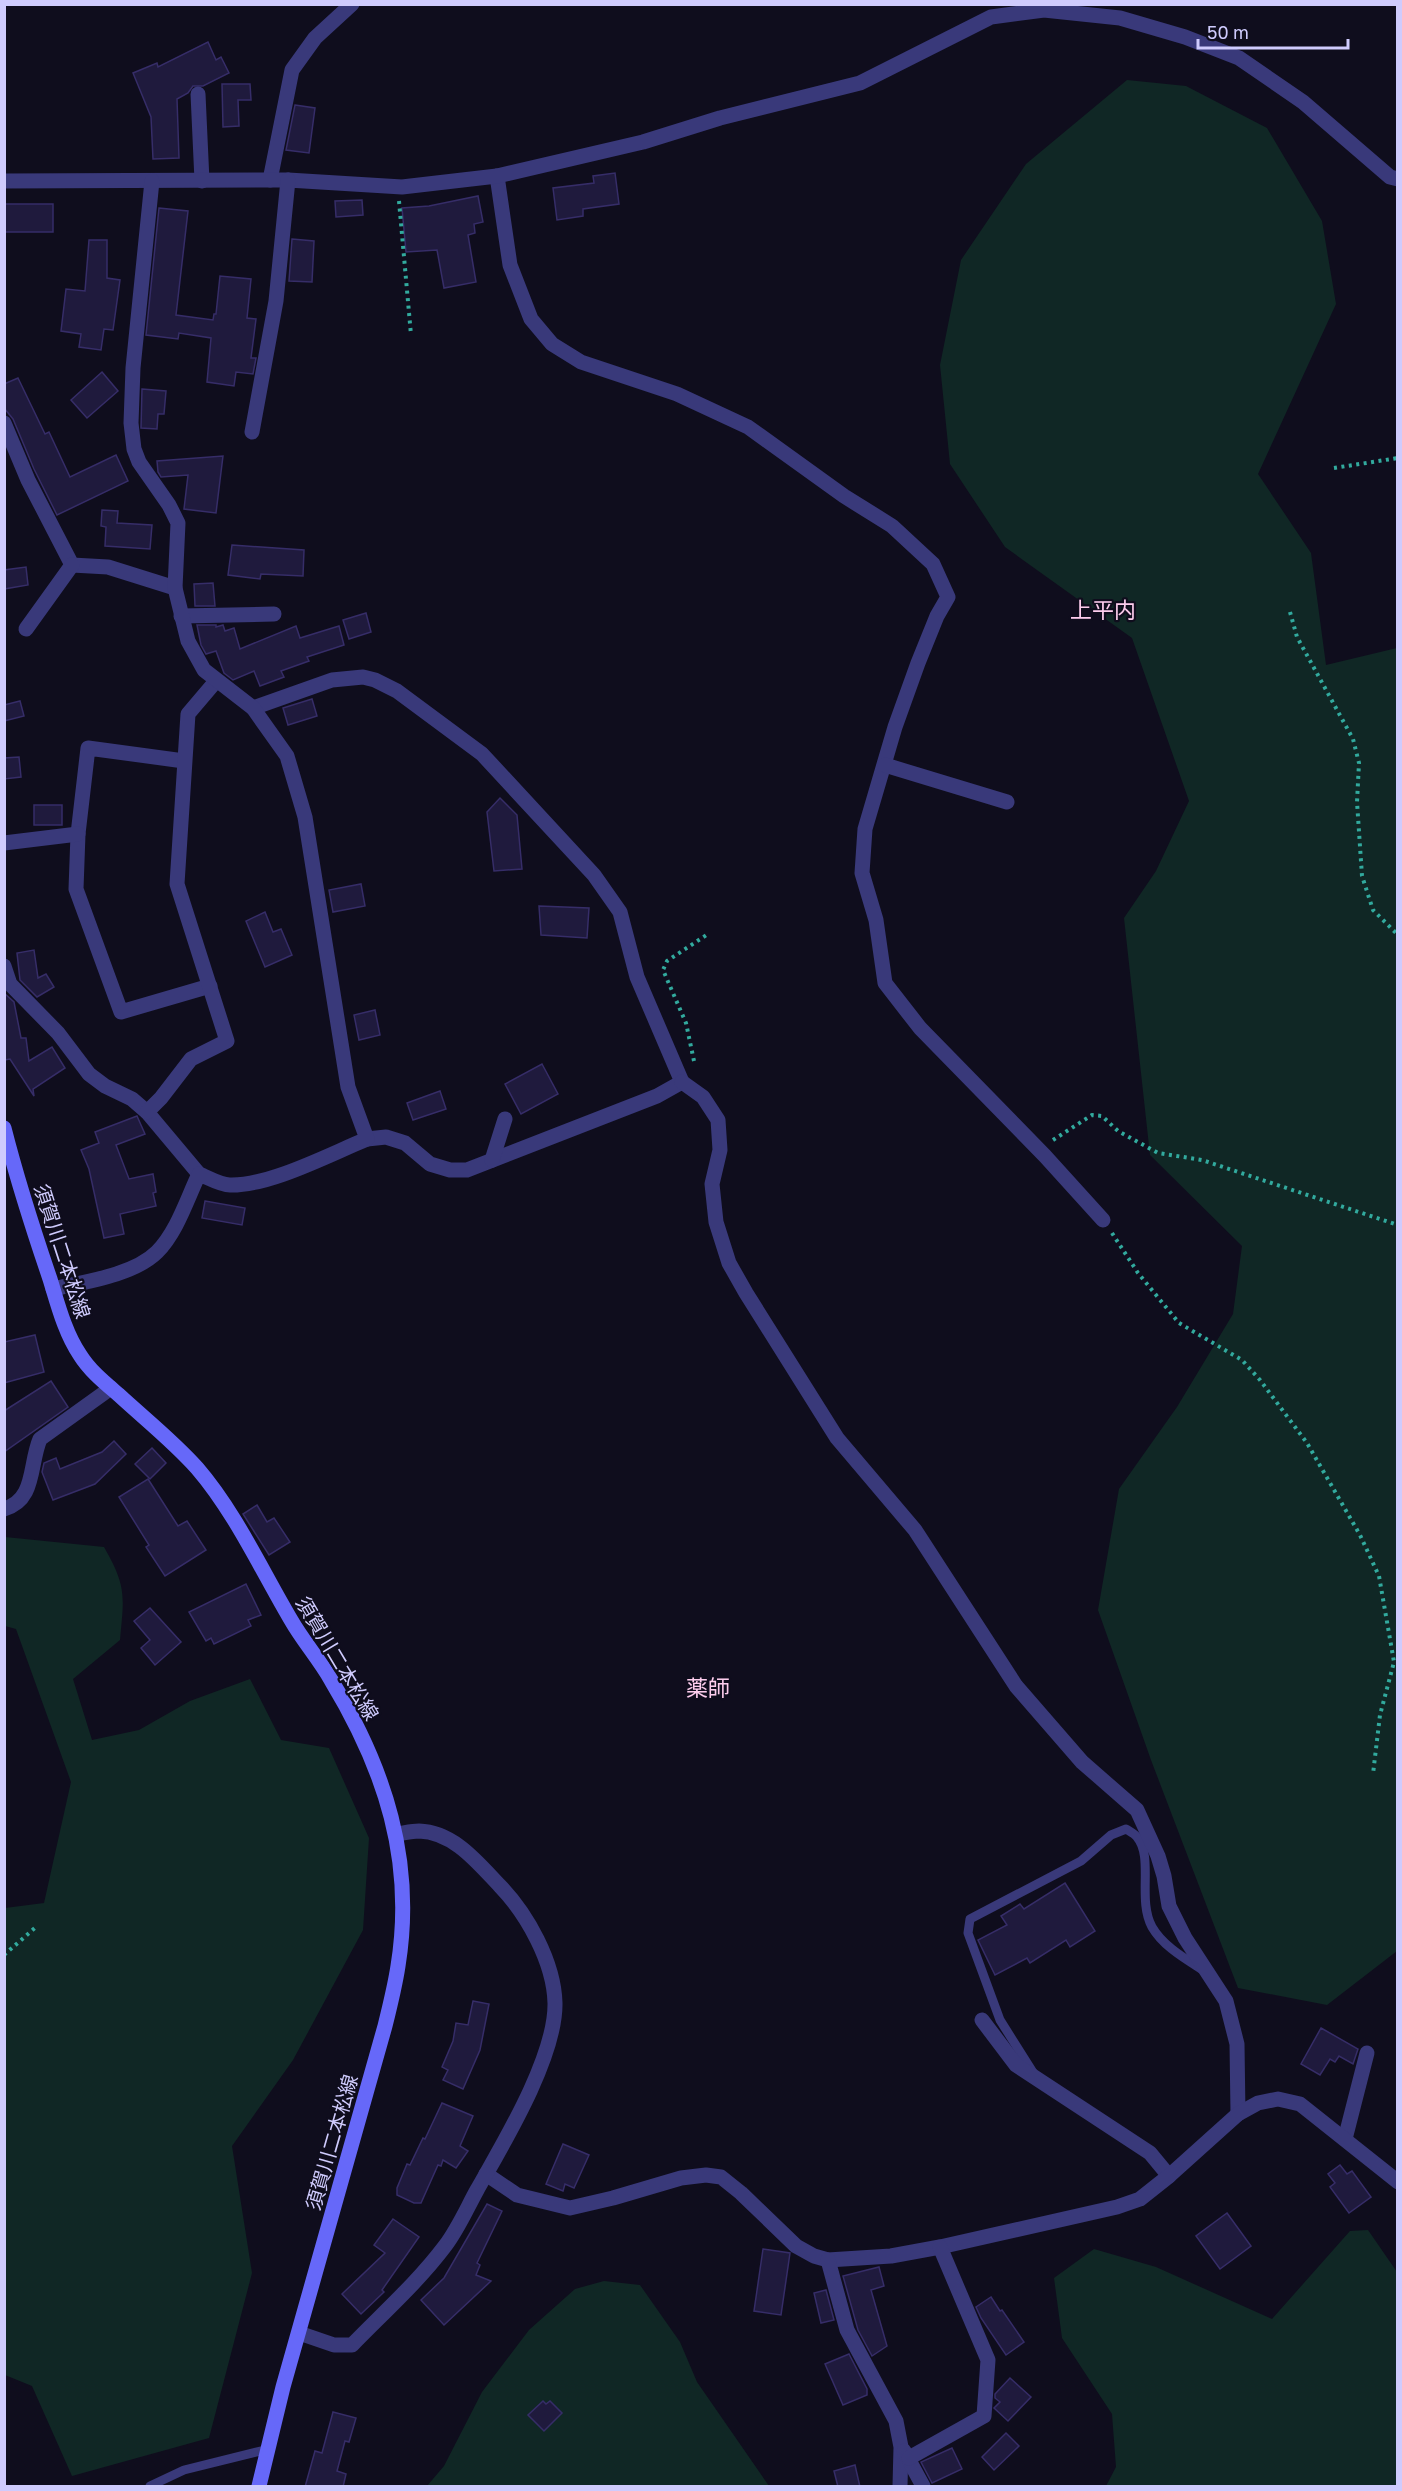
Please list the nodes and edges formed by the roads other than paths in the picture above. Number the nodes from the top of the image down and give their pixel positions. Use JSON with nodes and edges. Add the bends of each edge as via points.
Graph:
{"nodes":[{"id":1,"x":352,"y":4,"type":"edge"},
{"id":2,"x":198,"y":94,"type":"dead end"},
{"id":3,"x":497,"y":176,"type":"junction"},
{"id":4,"x":1398,"y":179,"type":"edge"},
{"id":5,"x":270,"y":180,"type":"junction"},
{"id":6,"x":288,"y":180,"type":"junction"},
{"id":7,"x":4,"y":181,"type":"edge"},
{"id":8,"x":152,"y":181,"type":"junction"},
{"id":9,"x":202,"y":181,"type":"junction"},
{"id":10,"x":4,"y":423,"type":"edge"},
{"id":11,"x":252,"y":432,"type":"dead end"},
{"id":12,"x":72,"y":565,"type":"junction"},
{"id":13,"x":175,"y":588,"type":"junction"},
{"id":14,"x":274,"y":614,"type":"dead end"},
{"id":15,"x":181,"y":616,"type":"junction"},
{"id":16,"x":26,"y":629,"type":"dead end"},
{"id":17,"x":216,"y":681,"type":"junction"},
{"id":18,"x":253,"y":708,"type":"junction"},
{"id":19,"x":184,"y":761,"type":"junction"},
{"id":20,"x":885,"y":765,"type":"junction"},
{"id":21,"x":1007,"y":802,"type":"dead end"},
{"id":22,"x":78,"y":834,"type":"junction"},
{"id":23,"x":4,"y":843,"type":"edge"},
{"id":24,"x":4,"y":966,"type":"edge"},
{"id":25,"x":210,"y":986,"type":"junction"},
{"id":26,"x":682,"y":1082,"type":"junction"},
{"id":27,"x":147,"y":1112,"type":"junction"},
{"id":28,"x":505,"y":1119,"type":"dead end"},
{"id":29,"x":4,"y":1128,"type":"edge"},
{"id":30,"x":367,"y":1139,"type":"junction"},
{"id":31,"x":492,"y":1160,"type":"junction"},
{"id":32,"x":200,"y":1174,"type":"junction"},
{"id":33,"x":1104,"y":1220,"type":"road end"},
{"id":34,"x":53,"y":1288,"type":"junction"},
{"id":35,"x":111,"y":1388,"type":"junction"},
{"id":36,"x":4,"y":1509,"type":"edge"},
{"id":37,"x":397,"y":1834,"type":"junction"},
{"id":38,"x":1208,"y":1973,"type":"junction"},
{"id":39,"x":982,"y":2020,"type":"dead end"},
{"id":40,"x":1367,"y":2053,"type":"dead end"},
{"id":41,"x":1039,"y":2081,"type":"junction"},
{"id":42,"x":1238,"y":2114,"type":"junction"},
{"id":43,"x":1345,"y":2139,"type":"junction"},
{"id":44,"x":486,"y":2175,"type":"junction"},
{"id":45,"x":1169,"y":2176,"type":"junction"},
{"id":46,"x":1398,"y":2182,"type":"edge"},
{"id":47,"x":940,"y":2247,"type":"junction"},
{"id":48,"x":828,"y":2260,"type":"junction"},
{"id":49,"x":299,"y":2333,"type":"junction"},
{"id":50,"x":269,"y":2449,"type":"junction"},
{"id":51,"x":905,"y":2452,"type":"junction"},
{"id":52,"x":150,"y":2487,"type":"edge"},
{"id":53,"x":259,"y":2487,"type":"edge"},
{"id":54,"x":900,"y":2487,"type":"edge"},
{"id":55,"x":923,"y":2487,"type":"edge"}],
"edges":[{"from":1,"to":5,"type":"street","via":[[315,38],[292,70]]},
{"from":2,"to":9,"type":"street"},
{"from":3,"to":4,"type":"street","via":[[643,142],[860,83],[991,17],[1044,10],[1120,18],[1239,58],[1303,102],[1390,177]]},
{"from":3,"to":6,"type":"street","via":[[398,187]]},
{"from":3,"to":20,"type":"street","via":[[510,265],[531,319],[552,344],[581,362],[677,394],[748,427],[892,526],[933,564],[948,597],[918,663]]},
{"from":5,"to":6,"type":"street"},
{"from":5,"to":9,"type":"street"},
{"from":6,"to":11,"type":"street","via":[[276,301]]},
{"from":7,"to":8,"type":"street"},
{"from":8,"to":9,"type":"street"},
{"from":8,"to":13,"type":"street","via":[[131,423],[139,462],[178,523]]},
{"from":10,"to":12,"type":"street"},
{"from":12,"to":13,"type":"street","via":[[108,567]]},
{"from":12,"to":16,"type":"street"},
{"from":13,"to":15,"type":"street"},
{"from":14,"to":15,"type":"street"},
{"from":15,"to":17,"type":"street","via":[[204,670]]},
{"from":17,"to":18,"type":"street"},
{"from":17,"to":19,"type":"street","via":[[188,714]]},
{"from":18,"to":26,"type":"street","via":[[332,680],[363,677],[397,691],[482,754],[594,874],[620,912],[637,977]]},
{"from":18,"to":30,"type":"street","via":[[287,756],[305,816],[348,1087]]},
{"from":19,"to":22,"type":"street","via":[[88,748]]},
{"from":19,"to":25,"type":"street","via":[[177,884]]},
{"from":20,"to":21,"type":"street"},
{"from":20,"to":33,"type":"street","via":[[865,829],[862,873],[876,920],[885,983],[920,1028]]},
{"from":22,"to":23,"type":"street"},
{"from":22,"to":25,"type":"street","via":[[76,889],[121,1012]]},
{"from":24,"to":27,"type":"street","via":[[10,984],[58,1033],[89,1074]]},
{"from":25,"to":27,"type":"street","via":[[228,1041],[191,1059]]},
{"from":26,"to":31,"type":"street","via":[[657,1096]]},
{"from":26,"to":38,"type":"street","via":[[703,1097],[718,1120],[720,1150],[712,1184],[716,1222],[729,1263],[746,1293],[837,1438],[915,1530],[1016,1686],[1082,1762],[1137,1810],[1158,1856],[1169,1906]]},
{"from":27,"to":32,"type":"street"},
{"from":28,"to":31,"type":"street"},
{"from":29,"to":34,"type":"main road","name":"須賀川二本松線"},
{"from":30,"to":31,"type":"street","via":[[386,1137],[405,1143],[430,1164],[450,1170],[467,1170]]},
{"from":30,"to":32,"type":"street","via":[[277,1176],[246,1184],[228,1185]]},
{"from":32,"to":34,"type":"street","via":[[156,1253],[110,1275]]},
{"from":34,"to":35,"type":"main road","name":"須賀川二本松線","via":[[78,1354]]},
{"from":35,"to":36,"type":"street","via":[[40,1439],[25,1496]]},
{"from":35,"to":37,"type":"main road","name":"須賀川二本松線","via":[[179,1449],[224,1504],[359,1732],[386,1793]]},
{"from":37,"to":44,"type":"street","via":[[419,1831],[446,1836],[475,1860],[524,1915],[547,1965],[555,2003],[550,2035],[515,2122]]},
{"from":37,"to":49,"type":"main road","name":"須賀川二本松線","via":[[403,1920],[398,1966],[382,2037]]},
{"from":38,"to":41,"type":"lane","via":[[1175,1953],[1152,1927],[1144,1896],[1145,1856],[1137,1837],[1126,1829],[1111,1835],[1081,1861],[970,1919],[968,1933],[1000,2020]]},
{"from":38,"to":42,"type":"street","via":[[1226,2001],[1237,2044]]},
{"from":39,"to":41,"type":"street","via":[[1016,2065]]},
{"from":40,"to":43,"type":"street"},
{"from":41,"to":45,"type":"street","via":[[1150,2153]]},
{"from":42,"to":43,"type":"street","via":[[1258,2103],[1278,2099],[1300,2104]]},
{"from":42,"to":45,"type":"street"},
{"from":43,"to":46,"type":"street"},
{"from":44,"to":48,"type":"street","via":[[517,2195],[570,2208],[681,2178],[721,2177],[796,2246]]},
{"from":44,"to":49,"type":"street","via":[[447,2243],[425,2271],[352,2345],[334,2346]]},
{"from":45,"to":47,"type":"street","via":[[1140,2199],[1118,2207]]},
{"from":47,"to":48,"type":"street","via":[[891,2256]]},
{"from":47,"to":51,"type":"street","via":[[988,2360],[984,2416]]},
{"from":48,"to":51,"type":"street","via":[[847,2330],[893,2414]]},
{"from":49,"to":50,"type":"main road","name":"須賀川二本松線"},
{"from":50,"to":52,"type":"lane","via":[[184,2470]]},
{"from":50,"to":53,"type":"main road","name":"須賀川二本松線"},
{"from":51,"to":54,"type":"street"},
{"from":51,"to":55,"type":"street"}]}
